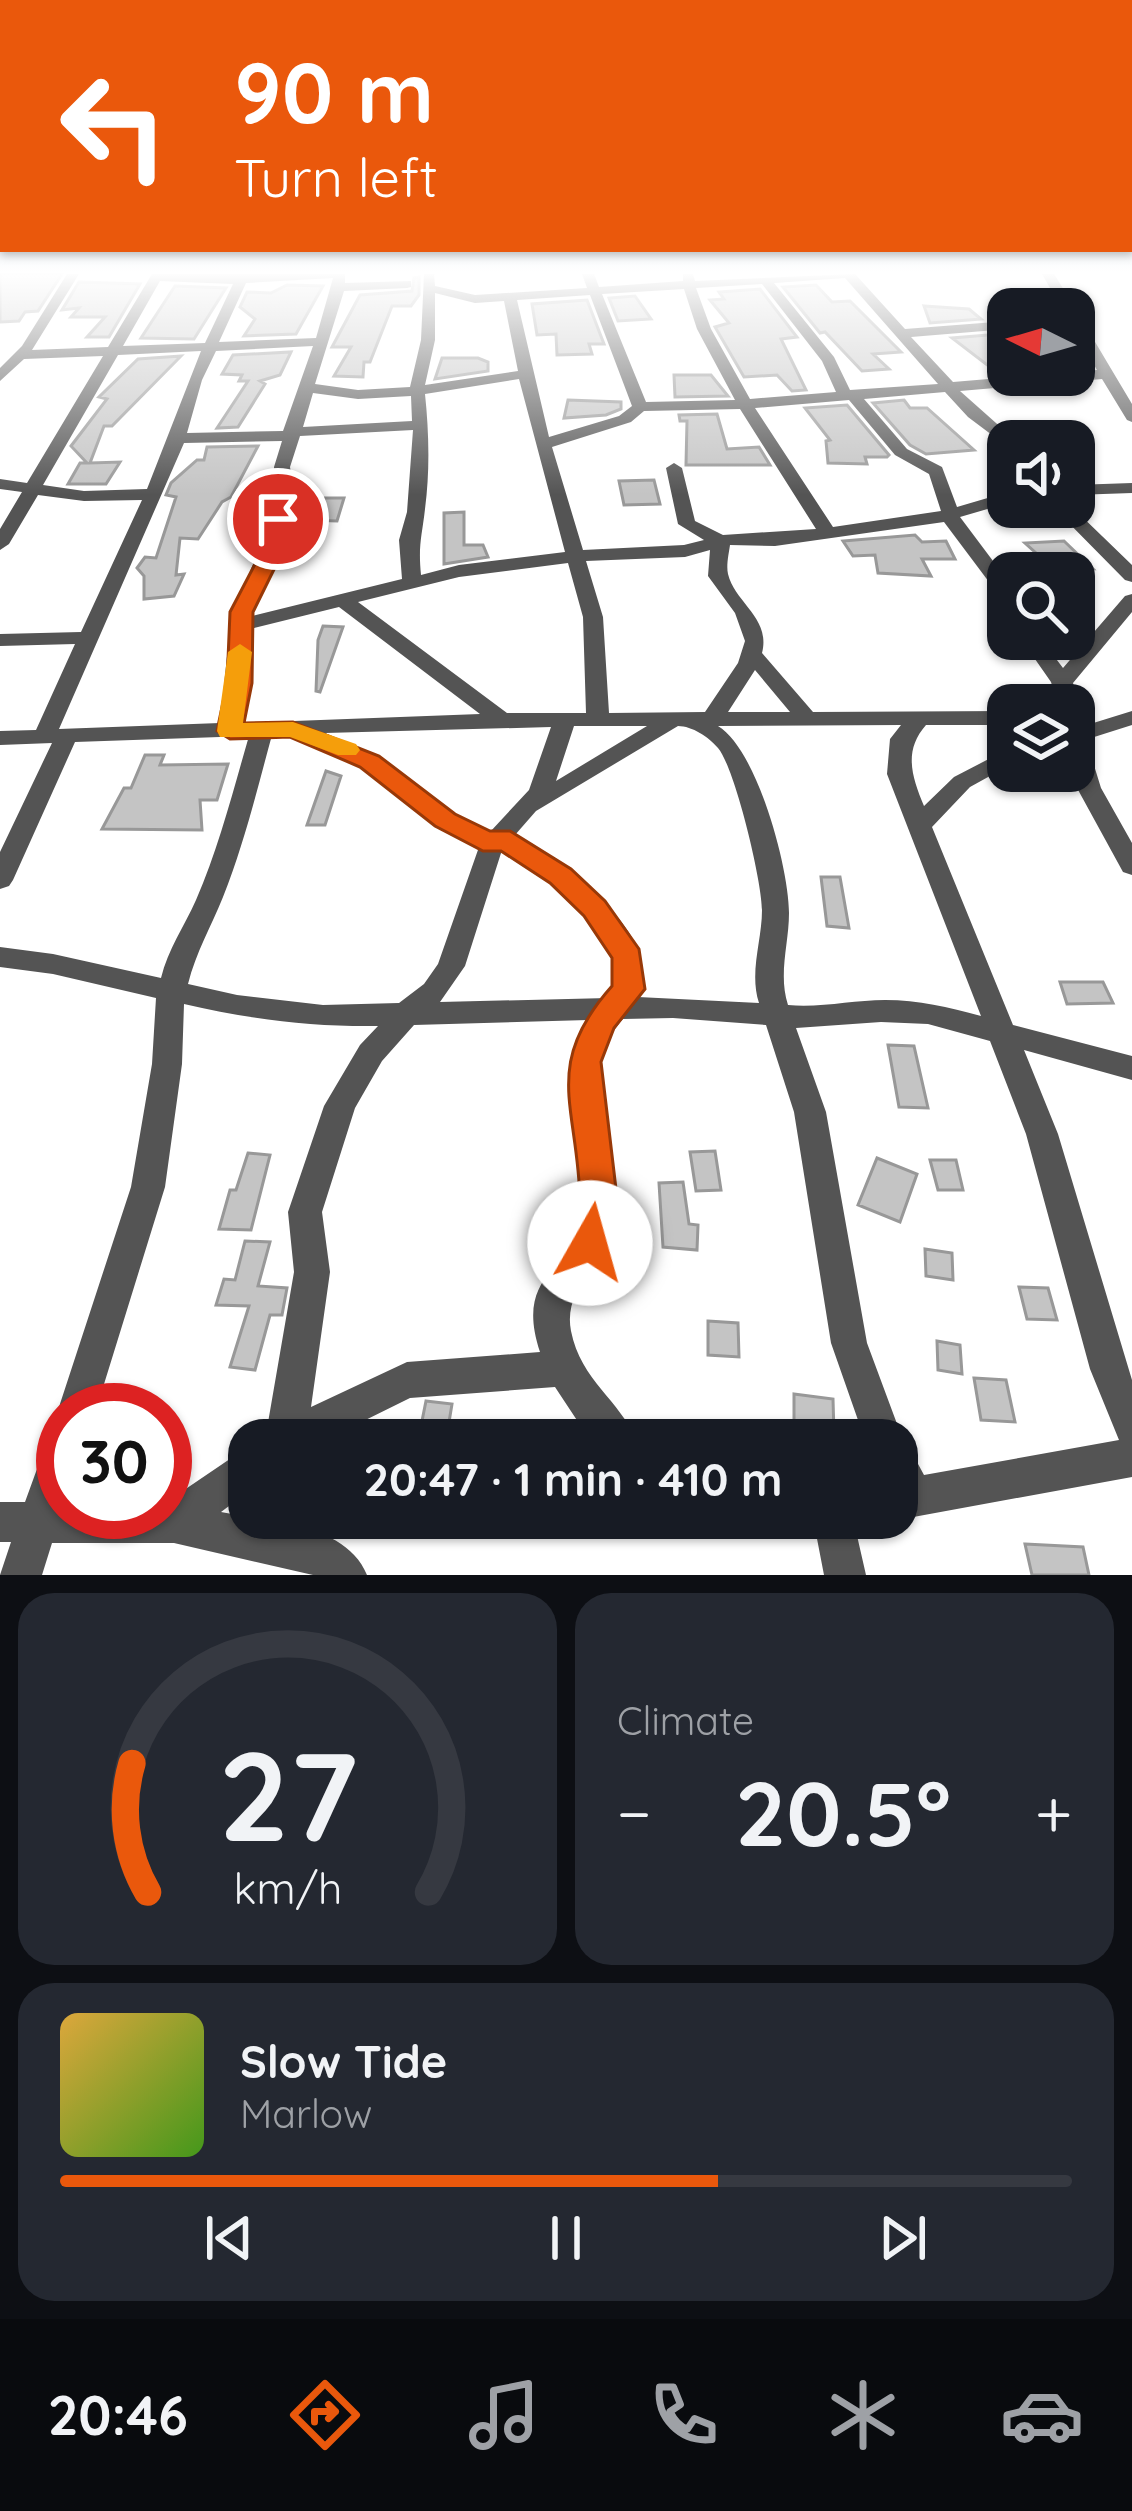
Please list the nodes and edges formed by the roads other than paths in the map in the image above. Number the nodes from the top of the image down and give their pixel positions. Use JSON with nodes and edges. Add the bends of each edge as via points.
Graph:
{"nodes":[{"id":1,"x":26,"y":348,"type":"edge"},
{"id":2,"x":115,"y":348,"type":"edge"},
{"id":3,"x":171,"y":348,"type":"edge"},
{"id":4,"x":211,"y":348,"type":"edge"},
{"id":5,"x":318,"y":348,"type":"edge"},
{"id":6,"x":426,"y":348,"type":"edge"},
{"id":7,"x":520,"y":348,"type":"edge"},
{"id":8,"x":617,"y":348,"type":"edge"},
{"id":9,"x":713,"y":348,"type":"edge"},
{"id":10,"x":819,"y":348,"type":"edge"},
{"id":11,"x":916,"y":348,"type":"edge"},
{"id":12,"x":0,"y":350,"type":"edge"},
{"id":13,"x":113,"y":351,"type":"junction"},
{"id":14,"x":23,"y":353,"type":"junction"},
{"id":15,"x":1095,"y":354,"type":"edge"},
{"id":16,"x":526,"y":374,"type":"junction"},
{"id":17,"x":1107,"y":374,"type":"junction"},
{"id":18,"x":0,"y":377,"type":"edge"},
{"id":19,"x":304,"y":386,"type":"junction"},
{"id":20,"x":949,"y":386,"type":"junction"},
{"id":21,"x":420,"y":387,"type":"junction"},
{"id":22,"x":375,"y":392,"type":"junction"},
{"id":23,"x":848,"y":394,"type":"junction"},
{"id":24,"x":748,"y":404,"type":"junction"},
{"id":25,"x":640,"y":407,"type":"junction"},
{"id":26,"x":1132,"y":417,"type":"edge"},
{"id":27,"x":419,"y":425,"type":"junction"},
{"id":28,"x":987,"y":426,"type":"edge"},
{"id":29,"x":290,"y":431,"type":"junction"},
{"id":30,"x":178,"y":438,"type":"junction"},
{"id":31,"x":543,"y":444,"type":"junction"},
{"id":32,"x":674,"y":468,"type":"dead end"},
{"id":33,"x":0,"y":484,"type":"edge"},
{"id":34,"x":35,"y":486,"type":"junction"},
{"id":35,"x":1132,"y":488,"type":"edge"},
{"id":36,"x":1095,"y":489,"type":"edge"},
{"id":37,"x":153,"y":494,"type":"junction"},
{"id":38,"x":987,"y":504,"type":"edge"},
{"id":39,"x":951,"y":515,"type":"junction"},
{"id":40,"x":1078,"y":528,"type":"edge"},
{"id":41,"x":826,"y":531,"type":"junction"},
{"id":42,"x":720,"y":543,"type":"junction"},
{"id":43,"x":0,"y":544,"type":"edge"},
{"id":44,"x":576,"y":556,"type":"junction"},
{"id":45,"x":987,"y":565,"type":"edge"},
{"id":46,"x":1132,"y":576,"type":"edge"},
{"id":47,"x":412,"y":580,"type":"junction"},
{"id":48,"x":341,"y":598,"type":"junction"},
{"id":49,"x":1132,"y":599,"type":"edge"},
{"id":50,"x":240,"y":626,"type":"junction"},
{"id":51,"x":89,"y":638,"type":"junction"},
{"id":52,"x":0,"y":640,"type":"edge"},
{"id":53,"x":753,"y":655,"type":"junction"},
{"id":54,"x":1046,"y":660,"type":"edge"},
{"id":55,"x":1062,"y":682,"type":"joint"},
{"id":56,"x":1132,"y":715,"type":"edge"},
{"id":57,"x":987,"y":718,"type":"edge"},
{"id":58,"x":502,"y":720,"type":"junction"},
{"id":59,"x":808,"y":720,"type":"junction"},
{"id":60,"x":917,"y":720,"type":"junction"},
{"id":61,"x":598,"y":722,"type":"junction"},
{"id":62,"x":692,"y":722,"type":"junction"},
{"id":63,"x":564,"y":723,"type":"junction"},
{"id":64,"x":1095,"y":724,"type":"edge"},
{"id":65,"x":278,"y":730,"type":"junction"},
{"id":66,"x":230,"y":731,"type":"junction"},
{"id":67,"x":55,"y":736,"type":"junction"},
{"id":68,"x":0,"y":738,"type":"edge"},
{"id":69,"x":987,"y":768,"type":"edge"},
{"id":70,"x":1094,"y":792,"type":"edge"},
{"id":71,"x":528,"y":808,"type":"junction"},
{"id":72,"x":922,"y":823,"type":"junction"},
{"id":73,"x":496,"y":841,"type":"junction"},
{"id":74,"x":1132,"y":866,"type":"edge"},
{"id":75,"x":0,"y":880,"type":"edge"},
{"id":76,"x":0,"y":957,"type":"edge"},
{"id":77,"x":171,"y":992,"type":"junction"},
{"id":78,"x":612,"y":1010,"type":"junction"},
{"id":79,"x":408,"y":1012,"type":"junction"},
{"id":80,"x":781,"y":1018,"type":"junction"},
{"id":81,"x":1002,"y":1033,"type":"junction"},
{"id":82,"x":1132,"y":1068,"type":"edge"},
{"id":83,"x":564,"y":1368,"type":"junction"},
{"id":84,"x":86,"y":1383,"type":"edge"},
{"id":85,"x":288,"y":1419,"type":"edge"},
{"id":86,"x":326,"y":1419,"type":"edge"},
{"id":87,"x":598,"y":1419,"type":"edge"},
{"id":88,"x":876,"y":1419,"type":"edge"},
{"id":89,"x":1132,"y":1426,"type":"edge"},
{"id":90,"x":1132,"y":1456,"type":"edge"},
{"id":91,"x":228,"y":1482,"type":"edge"},
{"id":92,"x":918,"y":1484,"type":"edge"},
{"id":93,"x":36,"y":1494,"type":"edge"},
{"id":94,"x":192,"y":1509,"type":"edge"},
{"id":95,"x":19,"y":1522,"type":"edge"},
{"id":96,"x":192,"y":1527,"type":"edge"},
{"id":97,"x":837,"y":1539,"type":"edge"},
{"id":98,"x":21,"y":1575,"type":"edge"},
{"id":99,"x":346,"y":1575,"type":"edge"},
{"id":100,"x":845,"y":1575,"type":"edge"}],
"edges":[{"from":1,"to":14,"type":"street"},
{"from":2,"to":13,"type":"street"},
{"from":3,"to":13,"type":"street"},
{"from":4,"to":30,"type":"street"},
{"from":5,"to":19,"type":"street"},
{"from":6,"to":21,"type":"street"},
{"from":7,"to":16,"type":"street"},
{"from":8,"to":25,"type":"street"},
{"from":9,"to":24,"type":"street"},
{"from":10,"to":23,"type":"street"},
{"from":11,"to":20,"type":"street"},
{"from":12,"to":14,"type":"street"},
{"from":13,"to":14,"type":"street"},
{"from":13,"to":34,"type":"street"},
{"from":14,"to":18,"type":"street"},
{"from":15,"to":17,"type":"street"},
{"from":16,"to":21,"type":"street"},
{"from":16,"to":31,"type":"street"},
{"from":17,"to":20,"type":"street"},
{"from":17,"to":26,"type":"street"},
{"from":19,"to":22,"type":"street"},
{"from":19,"to":29,"type":"street"},
{"from":20,"to":23,"type":"street"},
{"from":20,"to":28,"type":"street"},
{"from":21,"to":22,"type":"street"},
{"from":21,"to":27,"type":"street"},
{"from":22,"to":29,"type":"street","via":[[321,410]]},
{"from":23,"to":24,"type":"street"},
{"from":23,"to":39,"type":"street","via":[[901,452],[935,471]]},
{"from":24,"to":25,"type":"street"},
{"from":24,"to":41,"type":"street"},
{"from":25,"to":31,"type":"street"},
{"from":27,"to":29,"type":"street"},
{"from":27,"to":47,"type":"street"},
{"from":29,"to":30,"type":"street"},
{"from":29,"to":50,"type":"street","via":[[276,543]]},
{"from":30,"to":37,"type":"street"},
{"from":31,"to":44,"type":"street"},
{"from":32,"to":42,"type":"street","via":[[687,524]]},
{"from":33,"to":34,"type":"street"},
{"from":34,"to":37,"type":"street","via":[[92,496]]},
{"from":34,"to":43,"type":"street"},
{"from":35,"to":36,"type":"street"},
{"from":37,"to":51,"type":"street"},
{"from":38,"to":39,"type":"street"},
{"from":39,"to":41,"type":"street"},
{"from":39,"to":45,"type":"street"},
{"from":40,"to":46,"type":"street"},
{"from":41,"to":42,"type":"street"},
{"from":42,"to":44,"type":"street"},
{"from":42,"to":53,"type":"street","via":[[716,568],[751,623]]},
{"from":44,"to":47,"type":"street"},
{"from":44,"to":61,"type":"street","via":[[596,643]]},
{"from":47,"to":48,"type":"street"},
{"from":48,"to":50,"type":"street"},
{"from":48,"to":58,"type":"street"},
{"from":49,"to":55,"type":"street"},
{"from":50,"to":66,"type":"street"},
{"from":51,"to":52,"type":"street"},
{"from":51,"to":67,"type":"street"},
{"from":53,"to":59,"type":"street"},
{"from":53,"to":62,"type":"street"},
{"from":54,"to":55,"type":"street"},
{"from":56,"to":64,"type":"street"},
{"from":57,"to":60,"type":"street"},
{"from":58,"to":63,"type":"street"},
{"from":58,"to":65,"type":"street"},
{"from":59,"to":60,"type":"street"},
{"from":59,"to":62,"type":"street"},
{"from":60,"to":72,"type":"street","via":[[896,762]]},
{"from":61,"to":62,"type":"street"},
{"from":61,"to":63,"type":"street"},
{"from":62,"to":71,"type":"street"},
{"from":62,"to":80,"type":"street","via":[[736,757],[772,884],[768,977]]},
{"from":63,"to":71,"type":"street"},
{"from":65,"to":66,"type":"street"},
{"from":65,"to":73,"type":"street","via":[[370,762],[445,820]]},
{"from":65,"to":77,"type":"street"},
{"from":66,"to":67,"type":"street"},
{"from":67,"to":68,"type":"street"},
{"from":67,"to":75,"type":"street"},
{"from":69,"to":72,"type":"street"},
{"from":70,"to":74,"type":"street"},
{"from":71,"to":73,"type":"street"},
{"from":72,"to":81,"type":"street"},
{"from":73,"to":78,"type":"street","via":[[560,876],[609,927],[632,967]]},
{"from":73,"to":79,"type":"street","via":[[452,966]]},
{"from":76,"to":77,"type":"street"},
{"from":77,"to":79,"type":"street","via":[[280,1013]]},
{"from":77,"to":84,"type":"street","via":[[148,1187]]},
{"from":78,"to":79,"type":"street"},
{"from":78,"to":80,"type":"street"},
{"from":78,"to":83,"type":"street","via":[[584,1062],[599,1206],[590,1243],[553,1300]]},
{"from":79,"to":85,"type":"street","via":[[354,1079],[310,1190],[304,1234],[312,1273]]},
{"from":80,"to":81,"type":"street","via":[[904,1011]]},
{"from":80,"to":88,"type":"street","via":[[821,1163],[849,1343]]},
{"from":81,"to":82,"type":"street"},
{"from":81,"to":89,"type":"street","via":[[1042,1134]]},
{"from":83,"to":86,"type":"street","via":[[407,1380]]},
{"from":83,"to":87,"type":"street"},
{"from":90,"to":92,"type":"street"},
{"from":91,"to":94,"type":"street"},
{"from":93,"to":95,"type":"street"},
{"from":95,"to":98,"type":"street"},
{"from":96,"to":99,"type":"street","via":[[320,1554]]},
{"from":97,"to":100,"type":"street"}]}
